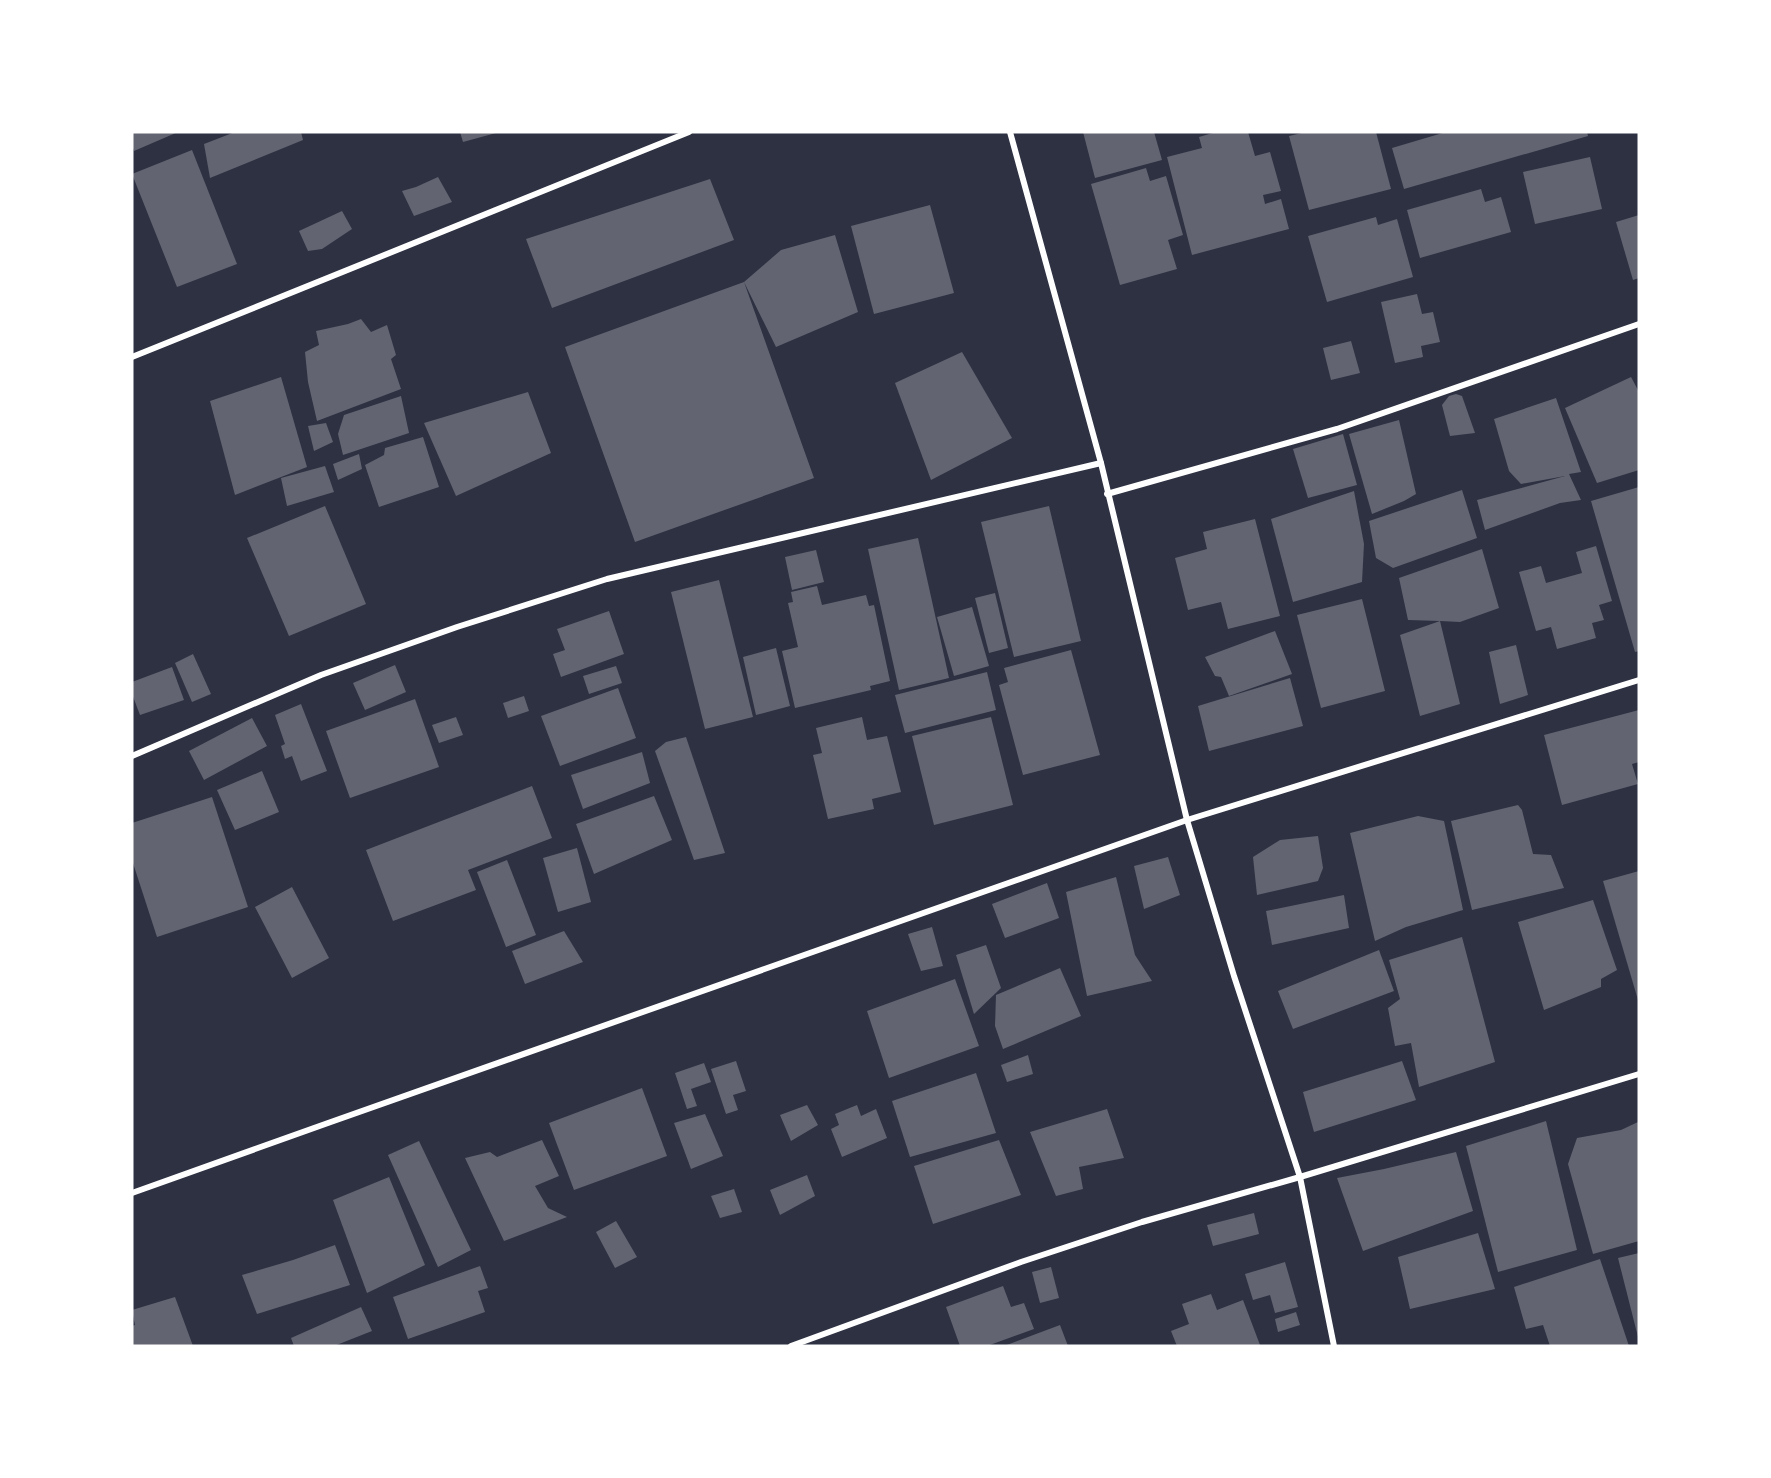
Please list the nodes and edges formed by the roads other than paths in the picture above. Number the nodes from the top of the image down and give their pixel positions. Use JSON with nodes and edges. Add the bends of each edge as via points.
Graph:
{"nodes":[{"id":1,"x":689,"y":132,"type":"edge"},
{"id":2,"x":1010,"y":132,"type":"edge"},
{"id":3,"x":1639,"y":324,"type":"edge"},
{"id":4,"x":132,"y":357,"type":"edge"},
{"id":5,"x":1101,"y":463,"type":"junction"},
{"id":6,"x":1107,"y":494,"type":"junction"},
{"id":7,"x":1639,"y":680,"type":"edge"},
{"id":8,"x":132,"y":756,"type":"edge"},
{"id":9,"x":1187,"y":820,"type":"junction"},
{"id":10,"x":1639,"y":1074,"type":"edge"},
{"id":11,"x":1300,"y":1177,"type":"junction"},
{"id":12,"x":132,"y":1193,"type":"edge"},
{"id":13,"x":791,"y":1346,"type":"edge"},
{"id":14,"x":1334,"y":1346,"type":"edge"}],
"edges":[{"from":1,"to":4,"type":"street"},
{"from":2,"to":5,"type":"street"},
{"from":3,"to":6,"type":"street","via":[[1337,429]]},
{"from":5,"to":6,"type":"street"},
{"from":5,"to":8,"type":"street","via":[[607,579],[321,675]]},
{"from":6,"to":9,"type":"street"},
{"from":7,"to":9,"type":"street"},
{"from":9,"to":11,"type":"street"},
{"from":9,"to":12,"type":"street"},
{"from":10,"to":11,"type":"street"},
{"from":11,"to":13,"type":"street","via":[[1120,1229]]},
{"from":11,"to":14,"type":"street"}]}
